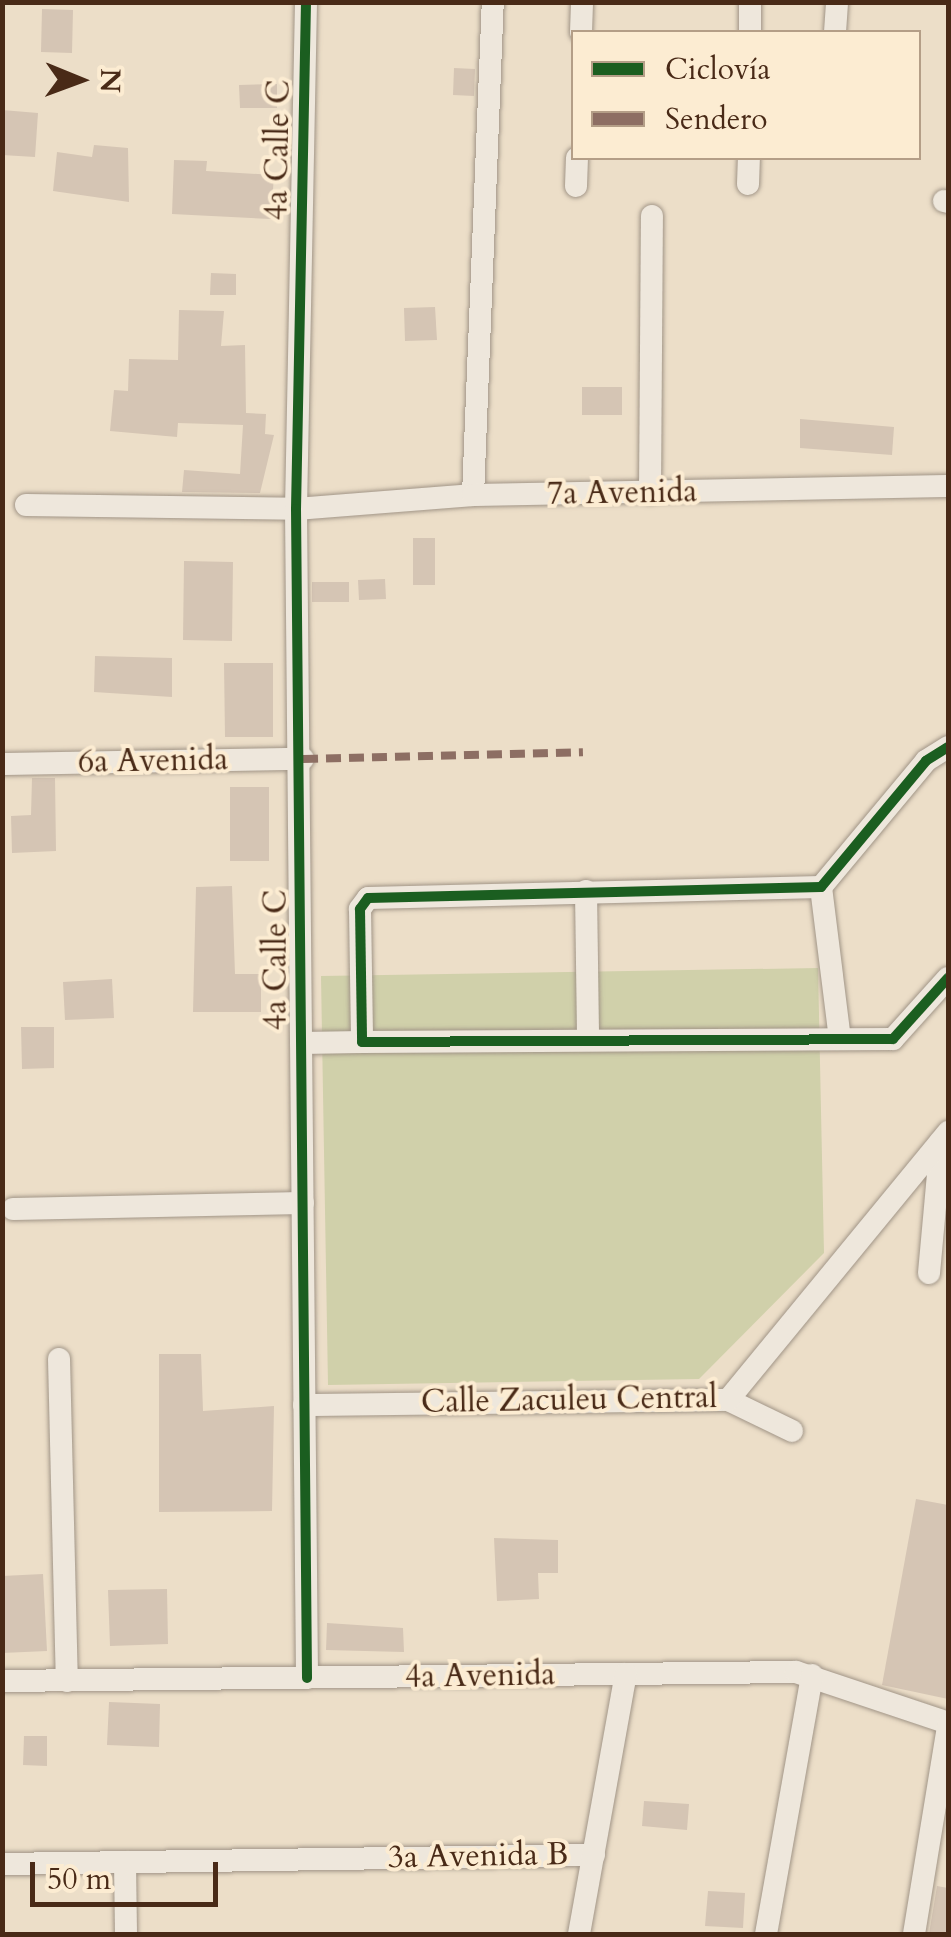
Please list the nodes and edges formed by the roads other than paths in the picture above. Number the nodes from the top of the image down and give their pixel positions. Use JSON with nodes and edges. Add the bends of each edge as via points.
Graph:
{"nodes":[{"id":1,"x":306,"y":2,"type":"edge"},
{"id":2,"x":493,"y":2,"type":"edge"},
{"id":3,"x":582,"y":2,"type":"edge"},
{"id":4,"x":750,"y":2,"type":"edge"},
{"id":5,"x":836,"y":2,"type":"edge"},
{"id":6,"x":581,"y":30,"type":"edge"},
{"id":7,"x":750,"y":30,"type":"edge"},
{"id":8,"x":835,"y":30,"type":"edge"},
{"id":9,"x":577,"y":160,"type":"edge"},
{"id":10,"x":749,"y":160,"type":"edge"},
{"id":11,"x":748,"y":184,"type":"dead end"},
{"id":12,"x":576,"y":186,"type":"dead end"},
{"id":13,"x":652,"y":216,"type":"dead end"},
{"id":14,"x":948,"y":486,"type":"edge"},
{"id":15,"x":650,"y":493,"type":"junction"},
{"id":16,"x":473,"y":495,"type":"junction"},
{"id":17,"x":26,"y":504,"type":"dead end"},
{"id":18,"x":296,"y":509,"type":"junction"},
{"id":19,"x":948,"y":747,"type":"edge"},
{"id":20,"x":303,"y":759,"type":"junction"},
{"id":21,"x":2,"y":764,"type":"edge"},
{"id":22,"x":820,"y":887,"type":"junction"},
{"id":23,"x":586,"y":890,"type":"junction"},
{"id":24,"x":948,"y":978,"type":"edge"},
{"id":25,"x":588,"y":1038,"type":"junction"},
{"id":26,"x":840,"y":1040,"type":"junction"},
{"id":27,"x":362,"y":1042,"type":"junction"},
{"id":28,"x":301,"y":1043,"type":"junction"},
{"id":29,"x":945,"y":1137,"type":"edge"},
{"id":30,"x":303,"y":1203,"type":"junction"},
{"id":31,"x":13,"y":1209,"type":"dead end"},
{"id":32,"x":929,"y":1274,"type":"dead end"},
{"id":33,"x":59,"y":1359,"type":"dead end"},
{"id":34,"x":728,"y":1400,"type":"junction"},
{"id":35,"x":304,"y":1405,"type":"junction"},
{"id":36,"x":792,"y":1431,"type":"dead end"},
{"id":37,"x":626,"y":1674,"type":"junction"},
{"id":38,"x":812,"y":1675,"type":"junction"},
{"id":39,"x":308,"y":1678,"type":"junction"},
{"id":40,"x":67,"y":1681,"type":"junction"},
{"id":41,"x":2,"y":1682,"type":"edge"},
{"id":42,"x":948,"y":1725,"type":"edge"},
{"id":43,"x":594,"y":1854,"type":"junction"},
{"id":44,"x":125,"y":1862,"type":"junction"},
{"id":45,"x":2,"y":1864,"type":"edge"},
{"id":46,"x":126,"y":1934,"type":"edge"},
{"id":47,"x":579,"y":1934,"type":"edge"},
{"id":48,"x":766,"y":1934,"type":"edge"},
{"id":49,"x":914,"y":1934,"type":"edge"}],
"edges":[{"from":1,"to":18,"type":"street","name":"4a Calle C"},
{"from":2,"to":16,"type":"street"},
{"from":3,"to":6,"type":"street"},
{"from":4,"to":7,"type":"street"},
{"from":5,"to":8,"type":"street"},
{"from":9,"to":12,"type":"street"},
{"from":10,"to":11,"type":"street"},
{"from":13,"to":15,"type":"street"},
{"from":14,"to":15,"type":"street","name":"7a Avenida"},
{"from":15,"to":16,"type":"street","name":"7a Avenida"},
{"from":16,"to":18,"type":"street","name":"7a Avenida"},
{"from":17,"to":18,"type":"street","name":"7a Avenida"},
{"from":18,"to":20,"type":"street","name":"4a Calle C"},
{"from":19,"to":22,"type":"street","via":[[926,761]]},
{"from":20,"to":21,"type":"street","name":"6a Avenida"},
{"from":20,"to":28,"type":"street","name":"4a Calle C"},
{"from":22,"to":23,"type":"street"},
{"from":22,"to":26,"type":"street"},
{"from":23,"to":25,"type":"street"},
{"from":23,"to":27,"type":"street","via":[[362,901]]},
{"from":24,"to":26,"type":"street","via":[[893,1039]]},
{"from":25,"to":26,"type":"street"},
{"from":25,"to":27,"type":"street"},
{"from":27,"to":28,"type":"street"},
{"from":28,"to":30,"type":"street","name":"4a Calle C"},
{"from":29,"to":32,"type":"street"},
{"from":29,"to":34,"type":"street","name":"Calle Zaculeu Central"},
{"from":30,"to":31,"type":"street"},
{"from":30,"to":35,"type":"street","name":"4a Calle C"},
{"from":33,"to":40,"type":"street"},
{"from":34,"to":35,"type":"street","name":"Calle Zaculeu Central"},
{"from":34,"to":36,"type":"street"},
{"from":35,"to":39,"type":"street","name":"4a Calle C"},
{"from":37,"to":38,"type":"street","name":"4a Avenida"},
{"from":37,"to":39,"type":"street","name":"4a Avenida"},
{"from":37,"to":43,"type":"street"},
{"from":38,"to":42,"type":"street","name":"4a Avenida"},
{"from":38,"to":48,"type":"street"},
{"from":39,"to":40,"type":"street","name":"4a Avenida"},
{"from":40,"to":41,"type":"street","name":"4a Avenida"},
{"from":42,"to":49,"type":"street"},
{"from":43,"to":44,"type":"street","name":"3a Avenida B"},
{"from":43,"to":47,"type":"street"},
{"from":44,"to":45,"type":"street","name":"3a Avenida B"},
{"from":44,"to":46,"type":"street"}]}
